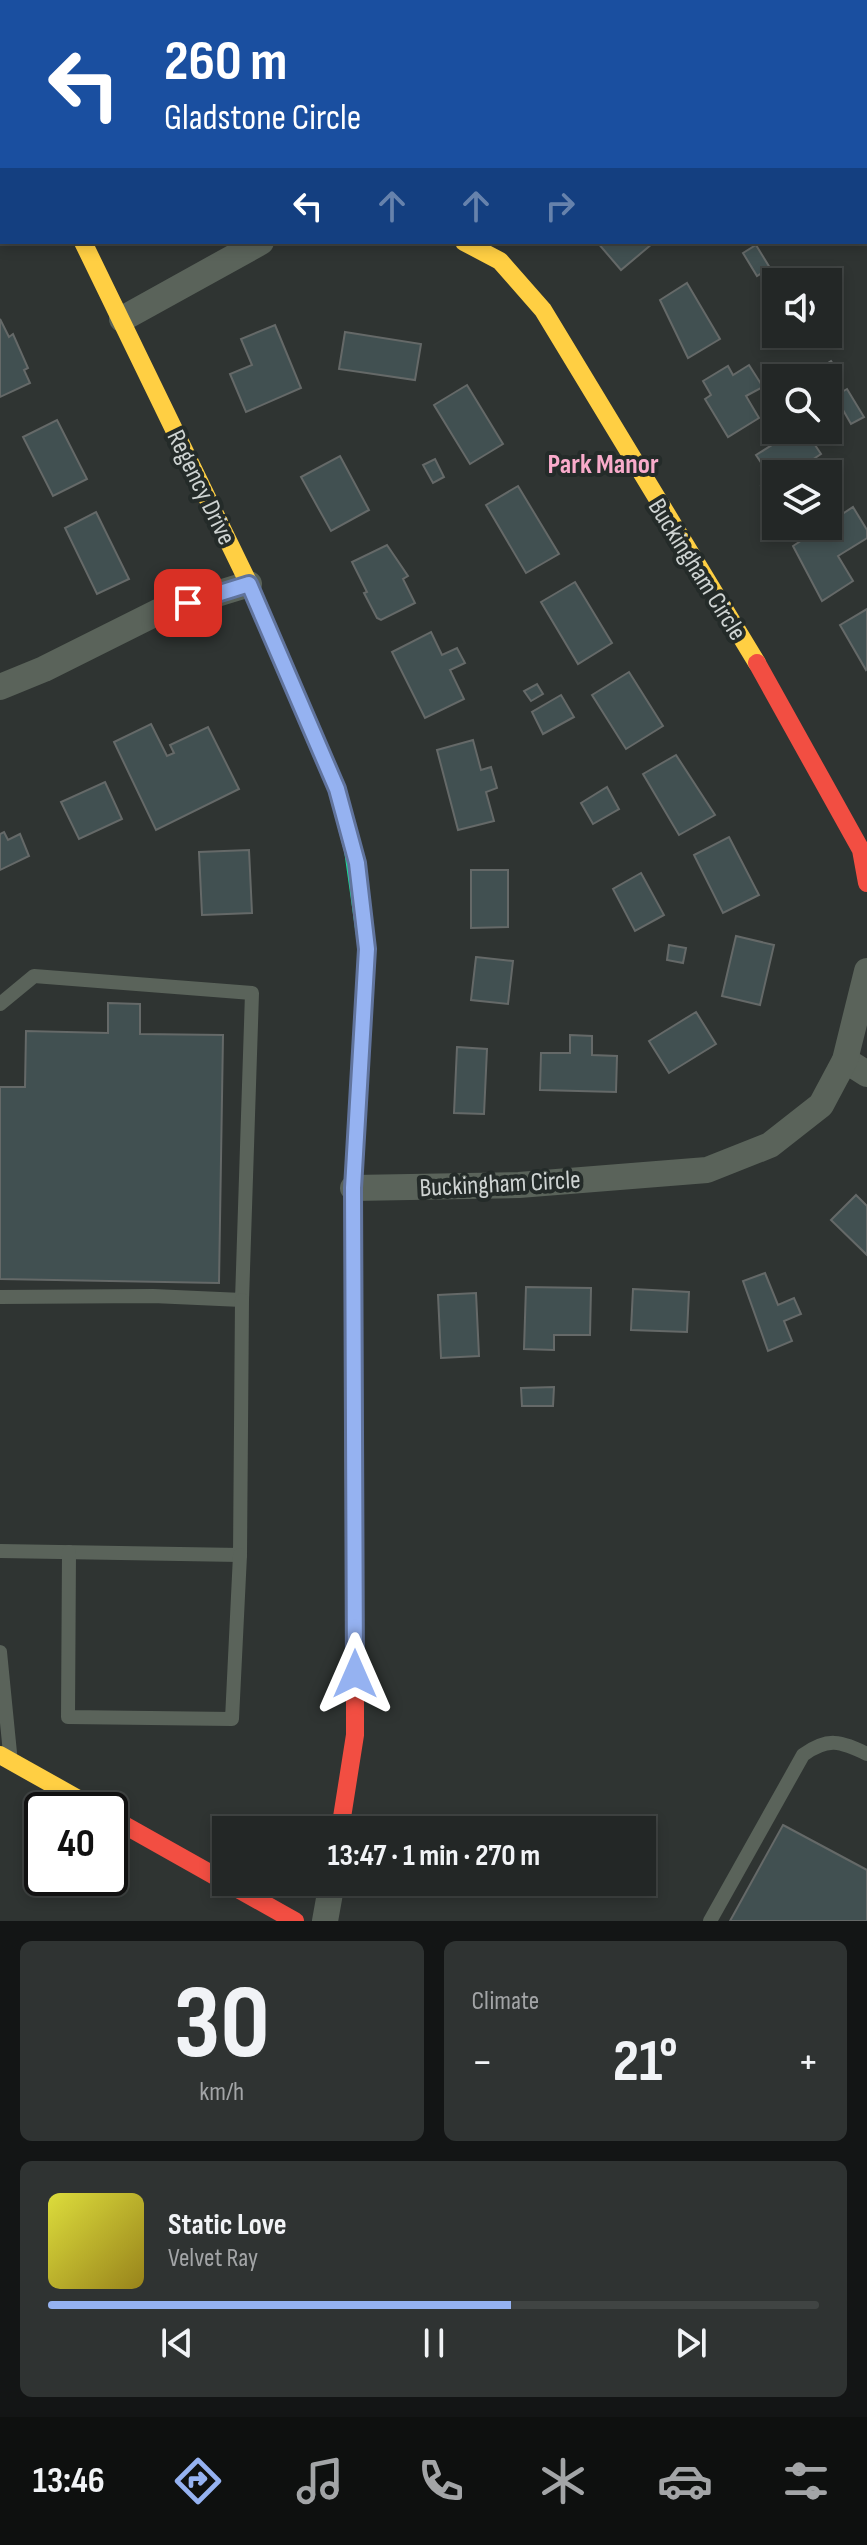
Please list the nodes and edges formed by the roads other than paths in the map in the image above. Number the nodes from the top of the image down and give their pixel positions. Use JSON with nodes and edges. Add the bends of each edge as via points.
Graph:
{"nodes":[{"id":1,"x":84,"y":244,"type":"edge"},
{"id":2,"x":257,"y":244,"type":"edge"},
{"id":3,"x":468,"y":244,"type":"edge"},
{"id":4,"x":122,"y":319,"type":"junction"},
{"id":5,"x":249,"y":584,"type":"junction"},
{"id":6,"x":0,"y":687,"type":"edge"},
{"id":7,"x":867,"y":883,"type":"edge"},
{"id":8,"x":867,"y":971,"type":"edge"},
{"id":9,"x":0,"y":1004,"type":"edge"},
{"id":10,"x":856,"y":1067,"type":"edge"},
{"id":11,"x":353,"y":1188,"type":"junction"},
{"id":12,"x":0,"y":1297,"type":"edge"},
{"id":13,"x":242,"y":1300,"type":"junction"},
{"id":14,"x":0,"y":1551,"type":"edge"},
{"id":15,"x":69,"y":1552,"type":"junction"},
{"id":16,"x":240,"y":1555,"type":"junction"},
{"id":17,"x":0,"y":1652,"type":"edge"},
{"id":18,"x":867,"y":1754,"type":"edge"},
{"id":19,"x":5,"y":1758,"type":"edge"},
{"id":20,"x":66,"y":1792,"type":"edge"},
{"id":21,"x":342,"y":1816,"type":"edge"},
{"id":22,"x":128,"y":1827,"type":"edge"},
{"id":23,"x":329,"y":1896,"type":"edge"},
{"id":24,"x":295,"y":1921,"type":"edge"},
{"id":25,"x":325,"y":1921,"type":"edge"},
{"id":26,"x":710,"y":1921,"type":"edge"}],
"edges":[{"from":1,"to":4,"type":"street","name":"Regency Drive"},
{"from":2,"to":4,"type":"street"},
{"from":3,"to":7,"type":"street","name":"Buckingham Circle","via":[[500,261],[543,310],[779,698],[861,850]]},
{"from":4,"to":5,"type":"street","name":"Regency Drive"},
{"from":5,"to":6,"type":"street","via":[[158,612]]},
{"from":5,"to":11,"type":"street","name":"Regency Drive","via":[[337,789],[357,863],[367,949]]},
{"from":8,"to":10,"type":"street","name":"Buckingham Circle"},
{"from":9,"to":13,"type":"lane","via":[[34,976],[252,993]]},
{"from":10,"to":11,"type":"street","name":"Buckingham Circle","via":[[821,1105],[770,1145],[707,1170],[519,1185]]},
{"from":11,"to":21,"type":"street","name":"Regency Drive","via":[[355,1735]]},
{"from":12,"to":13,"type":"lane"},
{"from":13,"to":16,"type":"lane"},
{"from":14,"to":15,"type":"lane"},
{"from":15,"to":16,"type":"lane"},
{"from":15,"to":16,"type":"lane","via":[[68,1717],[232,1719]]},
{"from":17,"to":19,"type":"lane"},
{"from":18,"to":26,"type":"lane","via":[[846,1743],[821,1743],[803,1755]]},
{"from":19,"to":20,"type":"street"},
{"from":22,"to":24,"type":"street"},
{"from":23,"to":25,"type":"street"}]}
